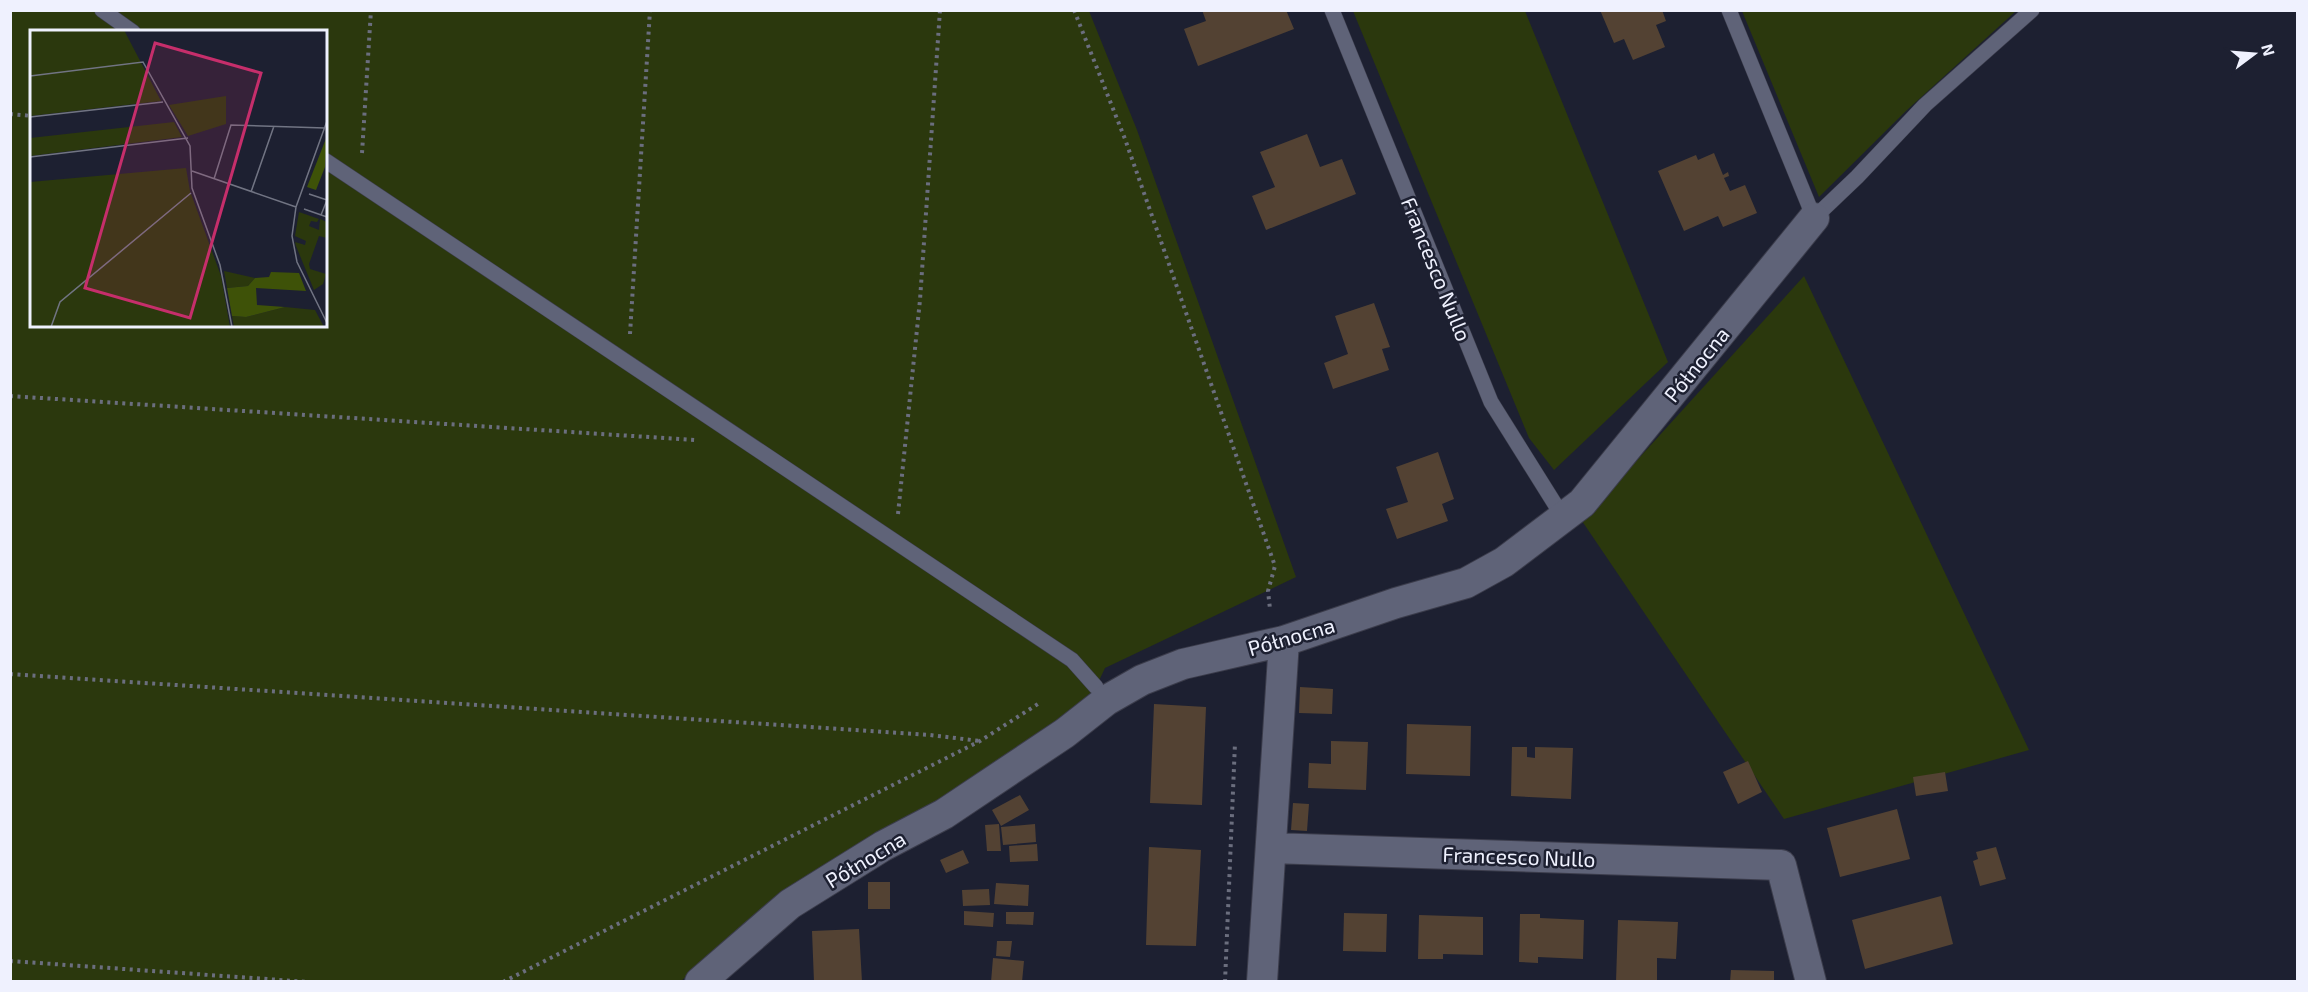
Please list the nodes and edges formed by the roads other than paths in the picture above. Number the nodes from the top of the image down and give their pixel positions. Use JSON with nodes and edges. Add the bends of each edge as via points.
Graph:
{"nodes":[{"id":1,"x":102,"y":10,"type":"edge"},
{"id":2,"x":1332,"y":10,"type":"edge"},
{"id":3,"x":1729,"y":10,"type":"edge"},
{"id":4,"x":2032,"y":10,"type":"edge"},
{"id":5,"x":130,"y":30,"type":"edge"},
{"id":6,"x":327,"y":162,"type":"edge"},
{"id":7,"x":1814,"y":218,"type":"junction"},
{"id":8,"x":1563,"y":517,"type":"junction"},
{"id":9,"x":1284,"y":641,"type":"junction"},
{"id":10,"x":1096,"y":687,"type":"dead end"},
{"id":11,"x":1271,"y":848,"type":"junction"},
{"id":12,"x":700,"y":981,"type":"edge"},
{"id":13,"x":1262,"y":981,"type":"edge"},
{"id":14,"x":1811,"y":981,"type":"edge"}],
"edges":[{"from":1,"to":5,"type":"lane"},
{"from":2,"to":8,"type":"lane","name":"Francesco Nullo","via":[[1491,402]]},
{"from":3,"to":7,"type":"lane"},
{"from":4,"to":7,"type":"lane","via":[[1925,105]]},
{"from":6,"to":10,"type":"lane","via":[[1072,660]]},
{"from":7,"to":8,"type":"street","name":"Północna","via":[[1582,502]]},
{"from":8,"to":9,"type":"street","name":"Północna","via":[[1503,562],[1466,583]]},
{"from":9,"to":11,"type":"street"},
{"from":9,"to":12,"type":"street","name":"Północna","via":[[1183,664],[1142,680],[1107,700],[944,814],[789,904]]},
{"from":11,"to":13,"type":"street"},
{"from":11,"to":14,"type":"street","name":"Francesco Nullo","via":[[1781,865]]}]}
